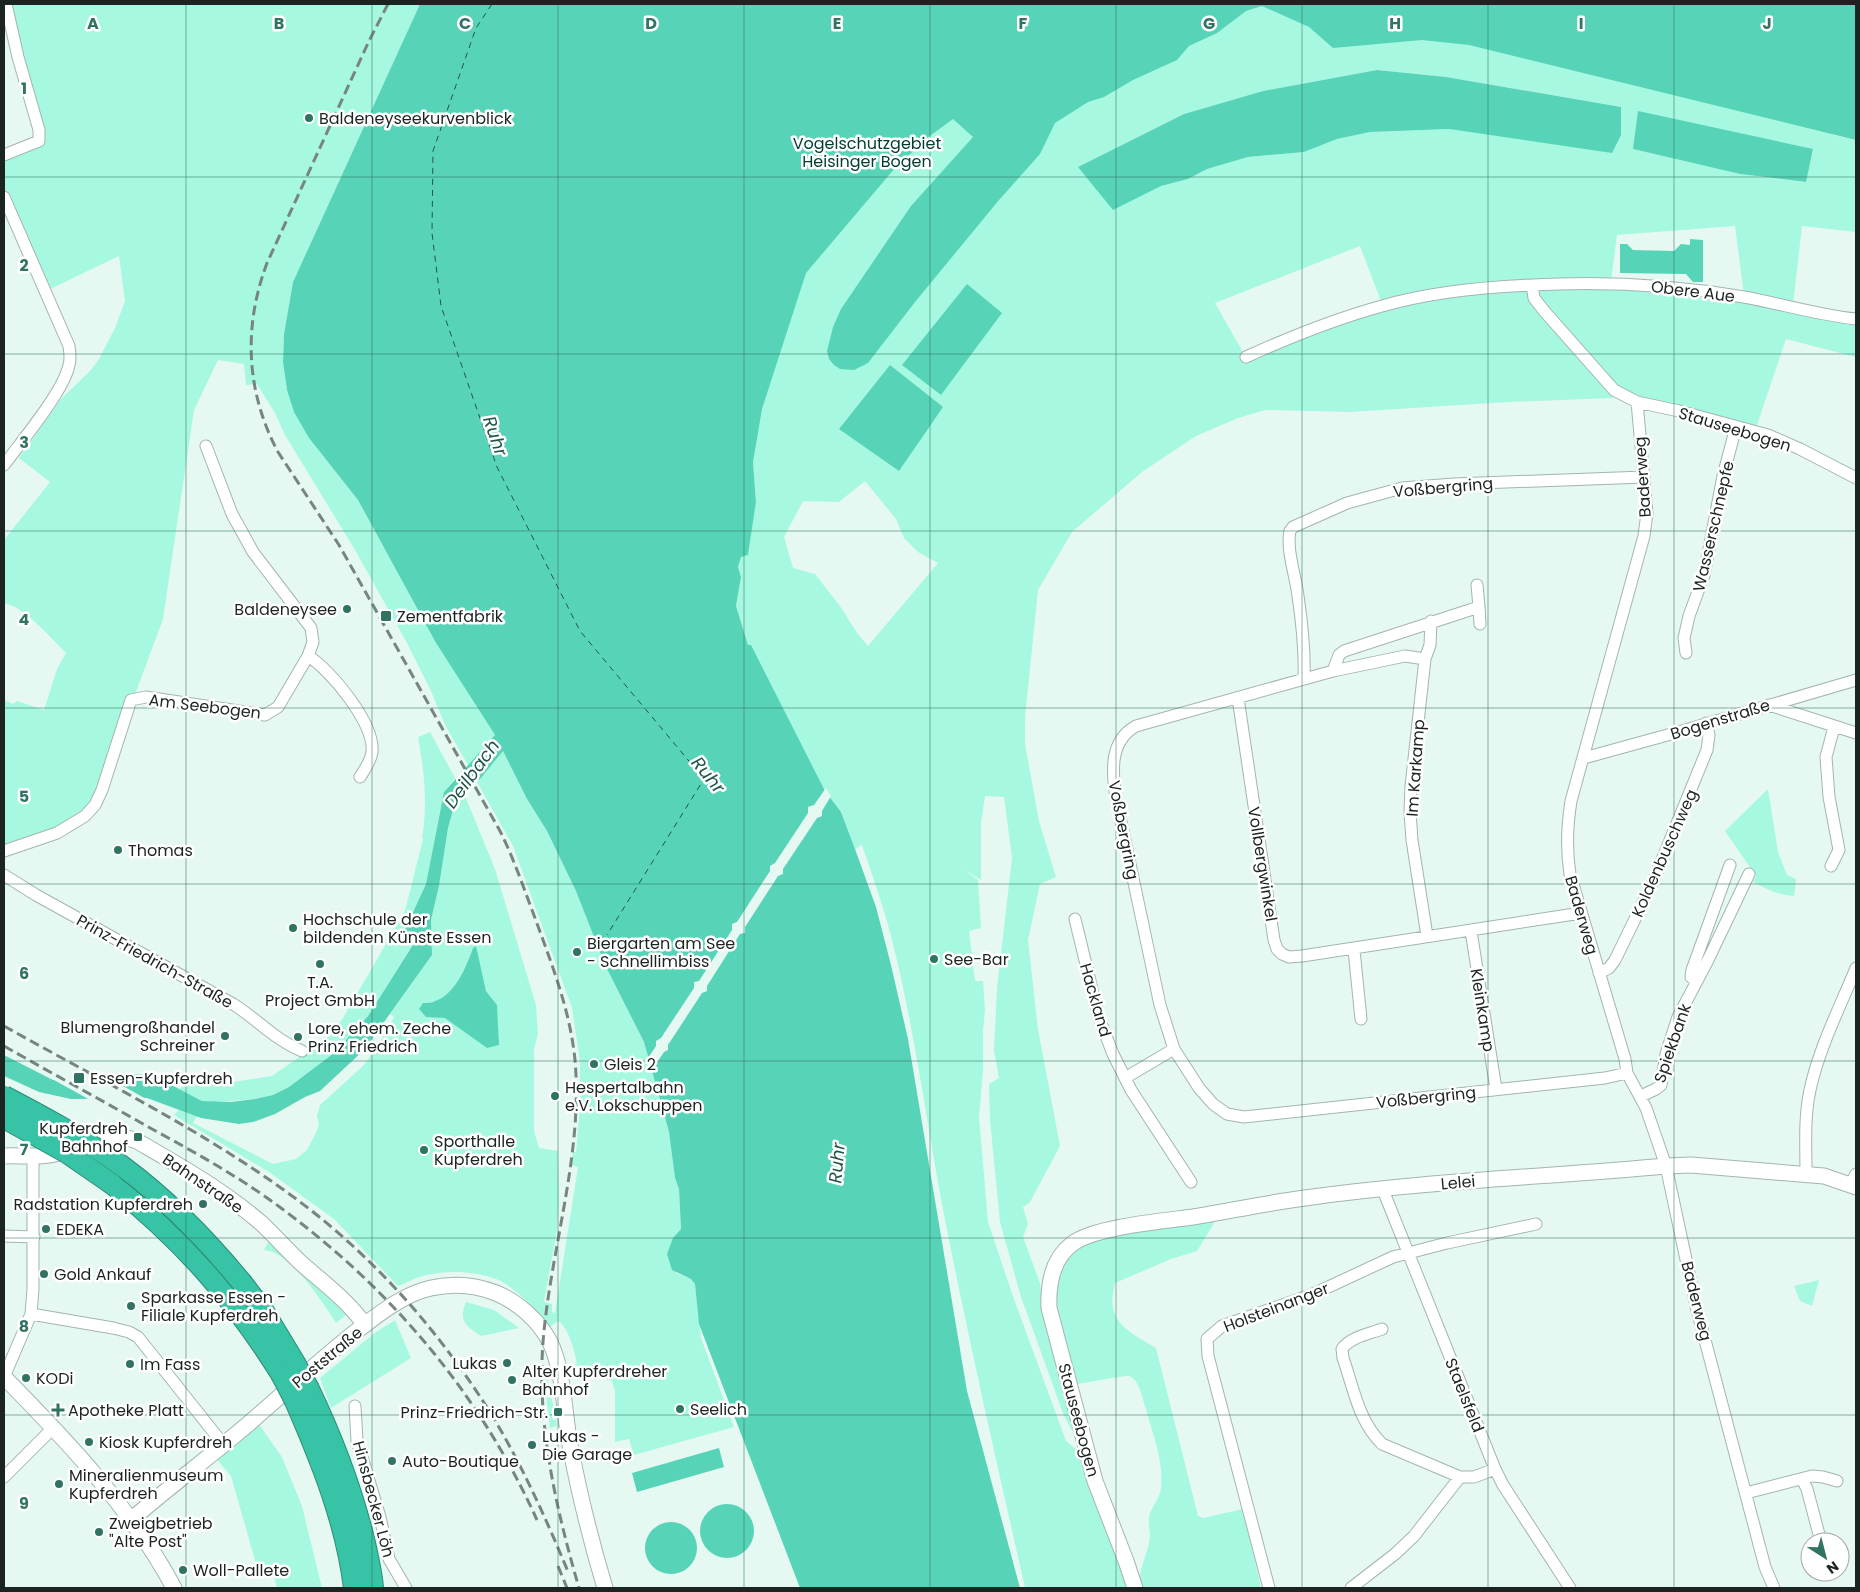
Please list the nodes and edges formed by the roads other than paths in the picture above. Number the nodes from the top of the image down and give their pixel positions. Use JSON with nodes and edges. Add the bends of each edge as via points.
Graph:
{"nodes":[{"id":1,"x":6,"y":4,"type":"edge"},
{"id":2,"x":4,"y":155,"type":"edge"},
{"id":3,"x":4,"y":197,"type":"edge"},
{"id":4,"x":1532,"y":286,"type":"junction"},
{"id":5,"x":1854,"y":319,"type":"edge"},
{"id":6,"x":1246,"y":357,"type":"dead end"},
{"id":7,"x":1637,"y":402,"type":"junction"},
{"id":8,"x":1736,"y":427,"type":"junction"},
{"id":9,"x":206,"y":446,"type":"dead end"},
{"id":10,"x":4,"y":466,"type":"edge"},
{"id":11,"x":1644,"y":477,"type":"junction"},
{"id":12,"x":1856,"y":478,"type":"edge"},
{"id":13,"x":1477,"y":585,"type":"dead end"},
{"id":14,"x":1479,"y":607,"type":"junction"},
{"id":15,"x":1431,"y":621,"type":"junction"},
{"id":16,"x":1480,"y":624,"type":"dead end"},
{"id":17,"x":1686,"y":653,"type":"dead end"},
{"id":18,"x":308,"y":656,"type":"junction"},
{"id":19,"x":1425,"y":659,"type":"junction"},
{"id":20,"x":1333,"y":671,"type":"junction"},
{"id":21,"x":1304,"y":678,"type":"junction"},
{"id":22,"x":1856,"y":680,"type":"edge"},
{"id":23,"x":1238,"y":698,"type":"junction"},
{"id":24,"x":1769,"y":704,"type":"junction"},
{"id":25,"x":1706,"y":723,"type":"junction"},
{"id":26,"x":1834,"y":727,"type":"junction"},
{"id":27,"x":1856,"y":733,"type":"edge"},
{"id":28,"x":1584,"y":758,"type":"junction"},
{"id":29,"x":360,"y":776,"type":"dead end"},
{"id":30,"x":4,"y":851,"type":"edge"},
{"id":31,"x":1730,"y":865,"type":"dead end"},
{"id":32,"x":1831,"y":866,"type":"dead end"},
{"id":33,"x":1749,"y":874,"type":"dead end"},
{"id":34,"x":4,"y":875,"type":"edge"},
{"id":35,"x":1581,"y":913,"type":"junction"},
{"id":36,"x":1075,"y":920,"type":"dead end"},
{"id":37,"x":1471,"y":931,"type":"junction"},
{"id":38,"x":1427,"y":936,"type":"junction"},
{"id":39,"x":1354,"y":950,"type":"junction"},
{"id":40,"x":1856,"y":968,"type":"edge"},
{"id":41,"x":1599,"y":973,"type":"junction"},
{"id":42,"x":1696,"y":982,"type":"junction"},
{"id":43,"x":1361,"y":1018,"type":"dead end"},
{"id":44,"x":1174,"y":1049,"type":"junction"},
{"id":45,"x":302,"y":1051,"type":"dead end"},
{"id":46,"x":1627,"y":1074,"type":"junction"},
{"id":47,"x":1125,"y":1078,"type":"junction"},
{"id":48,"x":1496,"y":1089,"type":"junction"},
{"id":49,"x":4,"y":1096,"type":"edge"},
{"id":50,"x":1641,"y":1096,"type":"junction"},
{"id":51,"x":4,"y":1118,"type":"edge"},
{"id":52,"x":33,"y":1155,"type":"junction"},
{"id":53,"x":4,"y":1156,"type":"edge"},
{"id":54,"x":1666,"y":1166,"type":"junction"},
{"id":55,"x":1806,"y":1174,"type":"junction"},
{"id":56,"x":1191,"y":1182,"type":"dead end"},
{"id":57,"x":1854,"y":1182,"type":"edge"},
{"id":58,"x":1383,"y":1190,"type":"junction"},
{"id":59,"x":1536,"y":1224,"type":"dead end"},
{"id":60,"x":4,"y":1236,"type":"edge"},
{"id":61,"x":34,"y":1237,"type":"junction"},
{"id":62,"x":1065,"y":1250,"type":"joint"},
{"id":63,"x":1408,"y":1252,"type":"junction"},
{"id":64,"x":31,"y":1314,"type":"junction"},
{"id":65,"x":365,"y":1325,"type":"junction"},
{"id":66,"x":1382,"y":1329,"type":"dead end"},
{"id":67,"x":288,"y":1369,"type":"junction"},
{"id":68,"x":4,"y":1377,"type":"edge"},
{"id":69,"x":302,"y":1395,"type":"junction"},
{"id":70,"x":355,"y":1406,"type":"dead end"},
{"id":71,"x":52,"y":1429,"type":"junction"},
{"id":72,"x":223,"y":1444,"type":"junction"},
{"id":73,"x":1495,"y":1469,"type":"junction"},
{"id":74,"x":1460,"y":1477,"type":"junction"},
{"id":75,"x":4,"y":1478,"type":"edge"},
{"id":76,"x":1802,"y":1478,"type":"junction"},
{"id":77,"x":1837,"y":1481,"type":"dead end"},
{"id":78,"x":1746,"y":1493,"type":"junction"},
{"id":79,"x":131,"y":1520,"type":"junction"},
{"id":80,"x":1819,"y":1532,"type":"edge"},
{"id":81,"x":174,"y":1588,"type":"edge"},
{"id":82,"x":354,"y":1588,"type":"edge"},
{"id":83,"x":373,"y":1588,"type":"edge"},
{"id":84,"x":406,"y":1588,"type":"edge"},
{"id":85,"x":605,"y":1588,"type":"edge"},
{"id":86,"x":1135,"y":1588,"type":"edge"},
{"id":87,"x":1269,"y":1588,"type":"edge"},
{"id":88,"x":1351,"y":1588,"type":"edge"},
{"id":89,"x":1570,"y":1588,"type":"edge"},
{"id":90,"x":1774,"y":1588,"type":"edge"}],
"edges":[{"from":1,"to":2,"type":"street","via":[[40,130],[39,141]]},
{"from":3,"to":10,"type":"street","via":[[70,354],[61,386]]},
{"from":4,"to":5,"type":"street","name":"Obere Aue","via":[[1593,283],[1670,287],[1744,297]]},
{"from":4,"to":6,"type":"street","name":"Obere Aue","via":[[1435,296],[1383,306]]},
{"from":4,"to":7,"type":"street","via":[[1534,298],[1614,390]]},
{"from":7,"to":8,"type":"street","name":"Stauseebogen"},
{"from":7,"to":11,"type":"street","name":"Baderweg"},
{"from":8,"to":12,"type":"street","name":"Stauseebogen","via":[[1768,435]]},
{"from":8,"to":17,"type":"street","name":"Wasserschnepfe","via":[[1704,575],[1684,638]]},
{"from":9,"to":18,"type":"street","name":"Am Seebogen","via":[[232,514],[252,552],[313,634]]},
{"from":11,"to":21,"type":"street","name":"Voßbergring","via":[[1402,488],[1347,503],[1293,527],[1289,545],[1299,598]]},
{"from":11,"to":28,"type":"street","name":"Baderweg","via":[[1647,513],[1644,536]]},
{"from":13,"to":14,"type":"street"},
{"from":14,"to":15,"type":"street"},
{"from":14,"to":16,"type":"street"},
{"from":15,"to":19,"type":"street","name":"Im Karkamp","via":[[1430,644]]},
{"from":15,"to":20,"type":"street","via":[[1344,651],[1338,655]]},
{"from":18,"to":29,"type":"street","via":[[324,668],[363,720],[372,743],[372,754]]},
{"from":18,"to":30,"type":"street","name":"Am Seebogen","via":[[278,707],[265,715],[146,697],[130,700],[102,790],[94,804],[79,820],[57,833]]},
{"from":19,"to":20,"type":"street","via":[[1405,656]]},
{"from":19,"to":38,"type":"street","name":"Im Karkamp","via":[[1410,812]]},
{"from":20,"to":21,"type":"street"},
{"from":21,"to":23,"type":"street","name":"Voßbergring"},
{"from":22,"to":24,"type":"street","name":"Bogenstraße"},
{"from":23,"to":39,"type":"street","name":"Vollbergwinkel","via":[[1277,949],[1289,957]]},
{"from":23,"to":44,"type":"street","name":"Voßbergring","via":[[1136,726],[1124,734],[1116,746],[1116,798],[1160,1006]]},
{"from":24,"to":25,"type":"street","name":"Bogenstraße"},
{"from":24,"to":26,"type":"street"},
{"from":25,"to":28,"type":"street","name":"Bogenstraße"},
{"from":25,"to":41,"type":"street","name":"Koldenbuschweg","via":[[1709,735],[1707,750],[1671,838],[1615,960]]},
{"from":26,"to":27,"type":"street"},
{"from":26,"to":32,"type":"street","via":[[1826,757],[1838,850]]},
{"from":28,"to":35,"type":"street","name":"Baderweg","via":[[1567,823],[1566,851]]},
{"from":31,"to":42,"type":"street","name":"Spiekbank","via":[[1692,970],[1691,977]]},
{"from":33,"to":42,"type":"street","name":"Spiekbank"},
{"from":34,"to":45,"type":"street","name":"Prinz-Friedrich-Straße","via":[[36,896],[246,1011],[279,1040]]},
{"from":35,"to":37,"type":"street","name":"Vollbergwinkel"},
{"from":35,"to":41,"type":"street","name":"Baderweg"},
{"from":36,"to":47,"type":"street","name":"Hackland","via":[[1099,1018]]},
{"from":37,"to":38,"type":"street","name":"Vollbergwinkel"},
{"from":37,"to":48,"type":"street","name":"Kleinkamp"},
{"from":38,"to":39,"type":"street","name":"Vollbergwinkel"},
{"from":39,"to":43,"type":"street"},
{"from":40,"to":55,"type":"street","via":[[1819,1057],[1810,1091]]},
{"from":41,"to":46,"type":"street","name":"Baderweg"},
{"from":42,"to":50,"type":"street","name":"Spiekbank","via":[[1674,1026],[1660,1084]]},
{"from":44,"to":47,"type":"street"},
{"from":44,"to":48,"type":"street","name":"Voßbergring","via":[[1206,1097],[1221,1111],[1235,1117]]},
{"from":46,"to":48,"type":"street","name":"Voßbergring"},
{"from":46,"to":50,"type":"street","name":"Baderweg"},
{"from":47,"to":56,"type":"street","name":"Hackland"},
{"from":49,"to":67,"type":"highway","bridge":true,"via":[[123,1167],[202,1236],[263,1310]]},
{"from":50,"to":54,"type":"street","name":"Baderweg"},
{"from":51,"to":67,"type":"highway","bridge":true,"via":[[67,1153],[149,1214],[186,1250],[257,1337]]},
{"from":52,"to":53,"type":"street","name":"Bahnstraße"},
{"from":52,"to":61,"type":"street"},
{"from":52,"to":65,"type":"street","name":"Bahnstraße","via":[[60,1153],[110,1135],[137,1141],[200,1177],[262,1224]]},
{"from":54,"to":55,"type":"street","name":"Lelei"},
{"from":54,"to":58,"type":"street","name":"Lelei"},
{"from":54,"to":78,"type":"street","name":"Baderweg","via":[[1696,1306]]},
{"from":55,"to":57,"type":"street","name":"Lelei"},
{"from":58,"to":62,"type":"street","name":"Lelei","via":[[1304,1198],[1120,1228],[1088,1235]]},
{"from":58,"to":63,"type":"street","name":"Staelsfeld"},
{"from":59,"to":63,"type":"street","name":"Holsteinanger"},
{"from":60,"to":61,"type":"street"},
{"from":61,"to":64,"type":"street"},
{"from":62,"to":86,"type":"street","name":"Stauseebogen","via":[[1056,1263],[1050,1283],[1049,1308],[1095,1481]]},
{"from":63,"to":73,"type":"street","name":"Staelsfeld"},
{"from":63,"to":87,"type":"street","name":"Holsteinanger","via":[[1311,1295],[1222,1326],[1207,1339],[1208,1356]]},
{"from":64,"to":68,"type":"street"},
{"from":64,"to":72,"type":"street","via":[[113,1328],[138,1337]]},
{"from":65,"to":72,"type":"street","name":"Poststraße"},
{"from":65,"to":85,"type":"street","name":"Poststraße","via":[[397,1302],[430,1288],[465,1285],[504,1296],[541,1329],[554,1351],[570,1444]]},
{"from":66,"to":74,"type":"street","via":[[1346,1343],[1342,1349],[1361,1414],[1382,1444]]},
{"from":67,"to":69,"type":"highway","bridge":true},
{"from":68,"to":71,"type":"street"},
{"from":69,"to":82,"type":"highway","via":[[344,1532]]},
{"from":69,"to":83,"type":"highway","via":[[329,1430],[360,1525]]},
{"from":70,"to":84,"type":"street","name":"Hinsbecker Löh","via":[[357,1441],[389,1559]]},
{"from":71,"to":75,"type":"street"},
{"from":71,"to":79,"type":"street"},
{"from":72,"to":79,"type":"street","name":"Poststraße"},
{"from":73,"to":74,"type":"street","via":[[1474,1477]]},
{"from":73,"to":89,"type":"street","name":"Staelsfeld"},
{"from":74,"to":88,"type":"street","via":[[1414,1536]]},
{"from":76,"to":77,"type":"street","via":[[1812,1476]]},
{"from":76,"to":78,"type":"street"},
{"from":76,"to":80,"type":"street","via":[[1808,1489]]},
{"from":78,"to":90,"type":"street","name":"Baderweg","via":[[1765,1567]]},
{"from":79,"to":81,"type":"street"}]}
